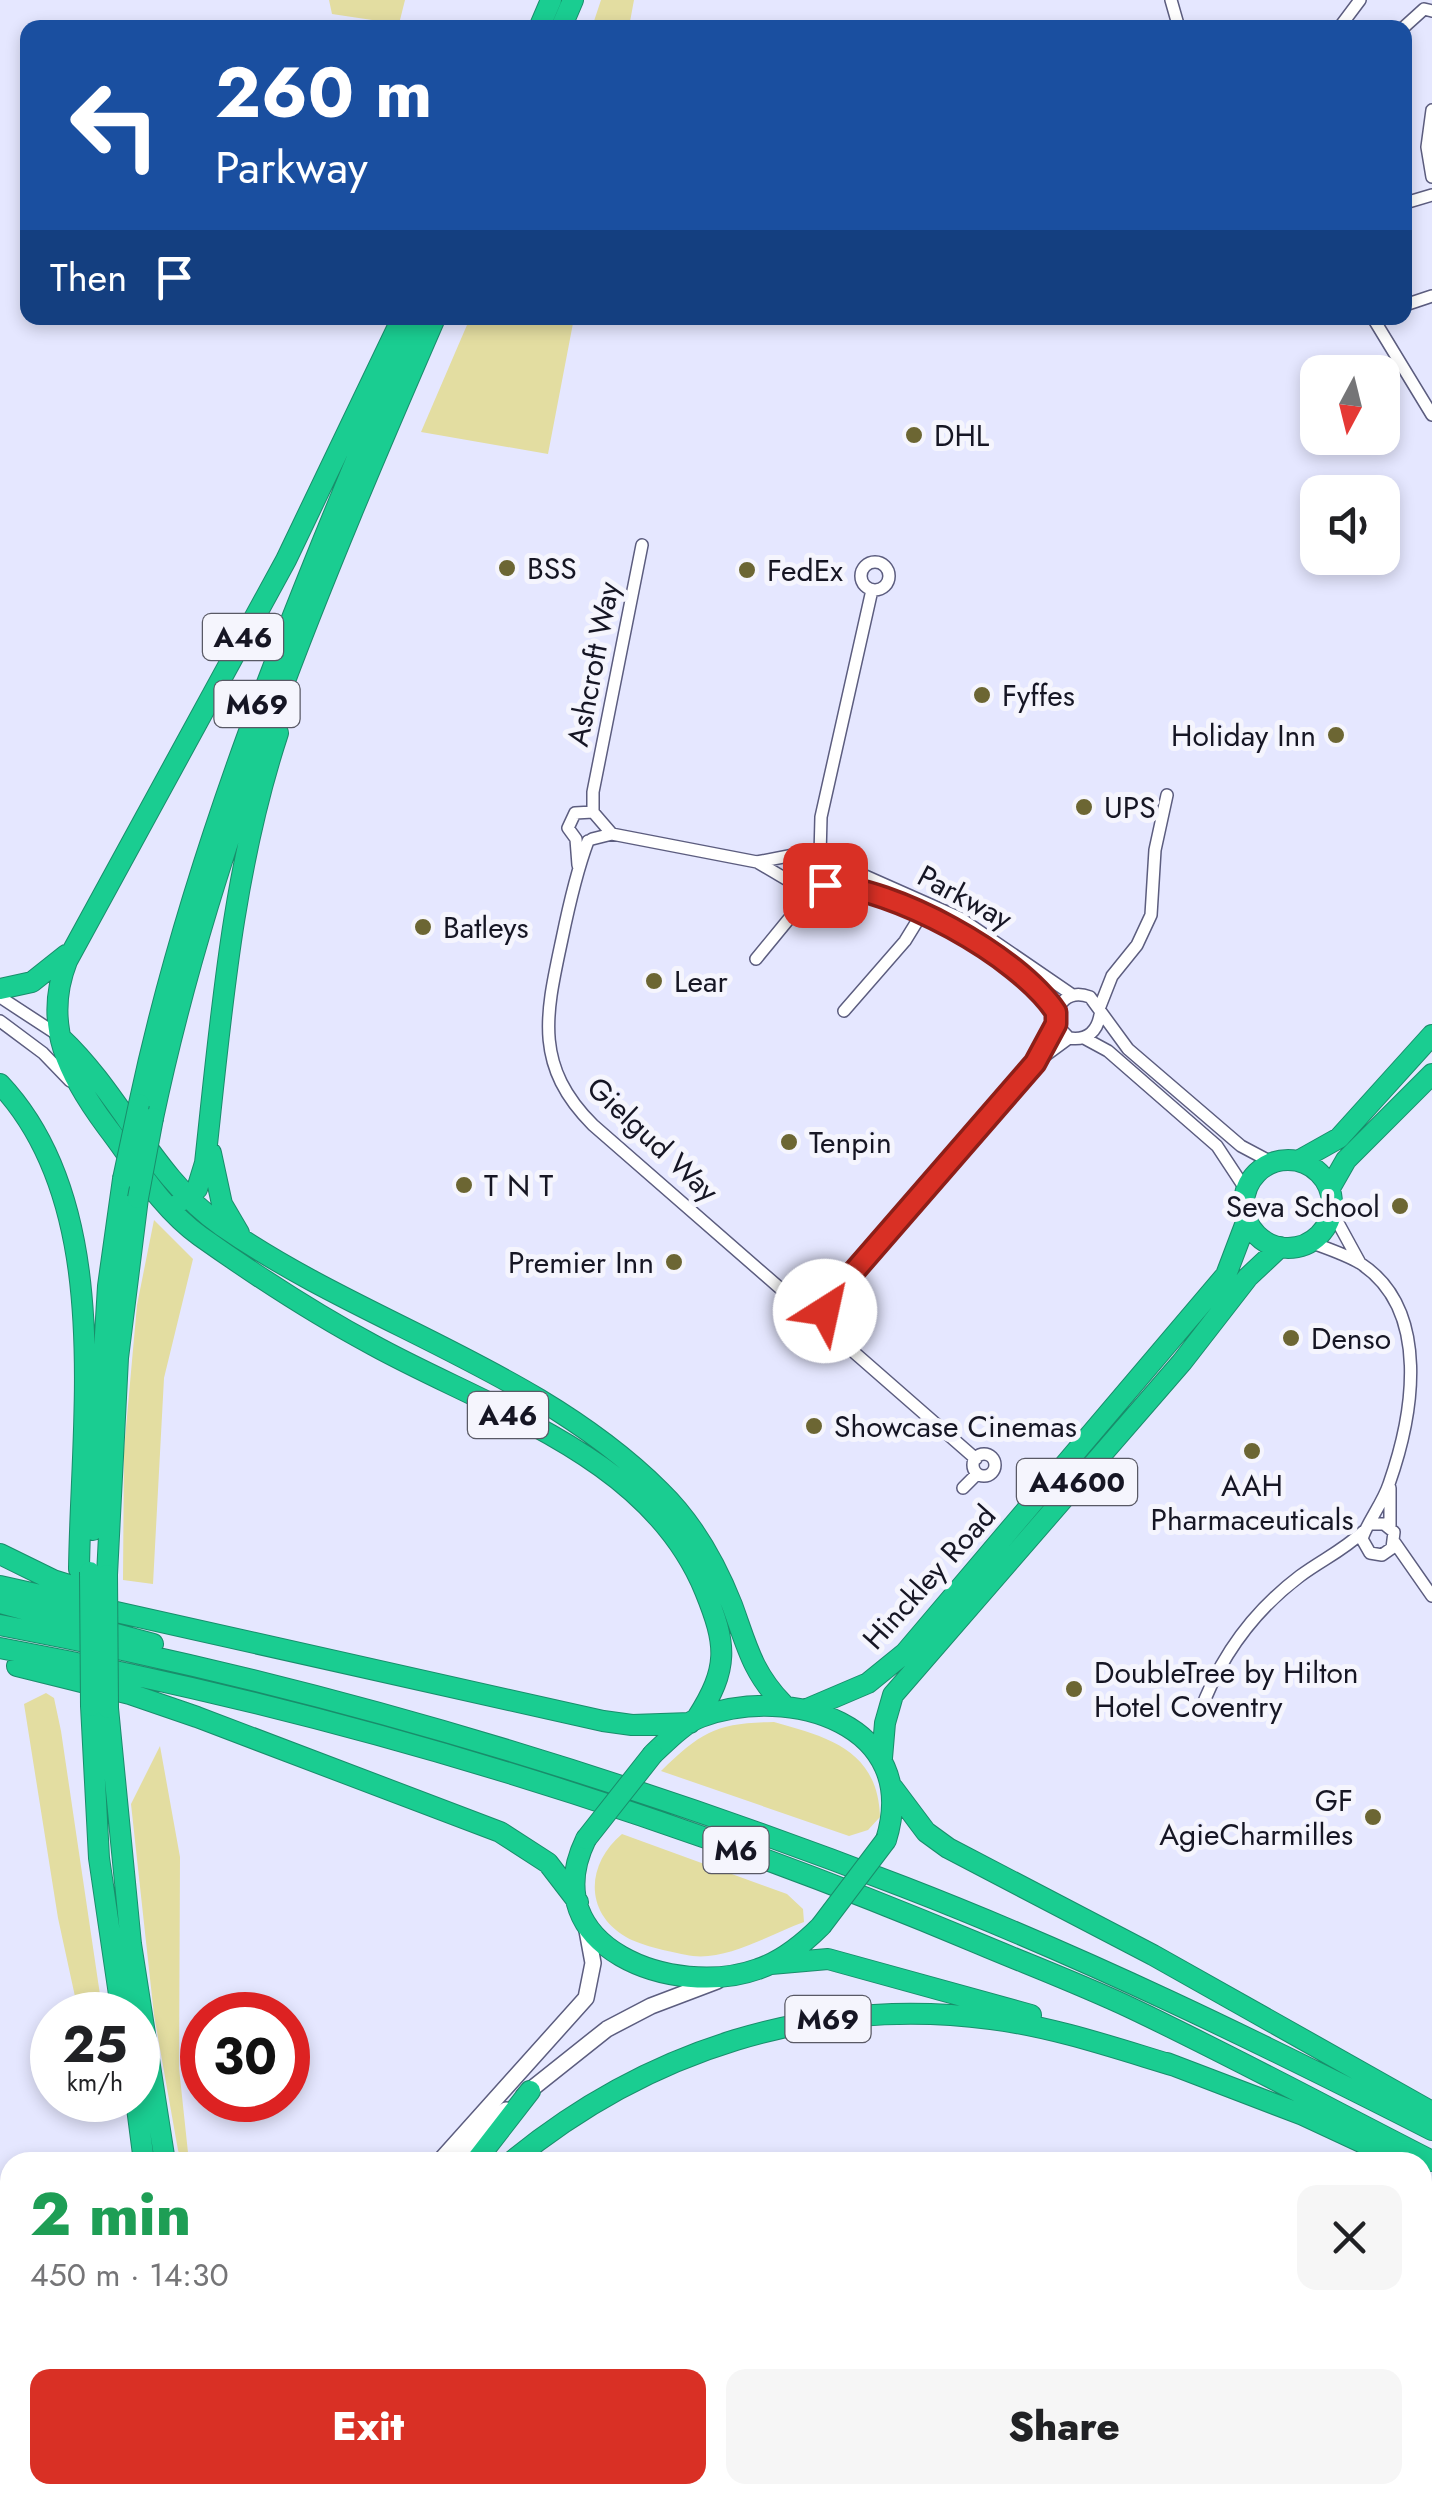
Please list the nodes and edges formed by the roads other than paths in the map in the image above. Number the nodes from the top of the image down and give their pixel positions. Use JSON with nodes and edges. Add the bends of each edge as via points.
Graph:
{"nodes":[{"id":1,"x":1424,"y":0,"type":"edge"},
{"id":2,"x":1432,"y":11,"type":"edge"},
{"id":3,"x":1432,"y":110,"type":"edge"},
{"id":4,"x":1432,"y":177,"type":"edge"},
{"id":5,"x":399,"y":325,"type":"edge"},
{"id":6,"x":413,"y":325,"type":"edge"},
{"id":7,"x":432,"y":325,"type":"edge"},
{"id":8,"x":1377,"y":325,"type":"edge"},
{"id":9,"x":1432,"y":415,"type":"edge"},
{"id":10,"x":642,"y":545,"type":"dead end"},
{"id":11,"x":872,"y":590,"type":"dead end"},
{"id":12,"x":284,"y":681,"type":"junction"},
{"id":13,"x":1166,"y":795,"type":"dead end"},
{"id":14,"x":592,"y":815,"type":"junction"},
{"id":15,"x":822,"y":817,"type":"junction"},
{"id":16,"x":612,"y":834,"type":"junction"},
{"id":17,"x":586,"y":840,"type":"junction"},
{"id":18,"x":801,"y":855,"type":"junction"},
{"id":19,"x":822,"y":858,"type":"junction"},
{"id":20,"x":757,"y":862,"type":"junction"},
{"id":21,"x":791,"y":882,"type":"junction"},
{"id":22,"x":825,"y":885,"type":"junction"},
{"id":23,"x":804,"y":892,"type":"junction"},
{"id":24,"x":921,"y":914,"type":"junction"},
{"id":25,"x":72,"y":950,"type":"junction"},
{"id":26,"x":756,"y":959,"type":"dead end"},
{"id":27,"x":1112,"y":976,"type":"junction"},
{"id":28,"x":0,"y":989,"type":"edge"},
{"id":29,"x":1078,"y":994,"type":"junction"},
{"id":30,"x":0,"y":998,"type":"edge"},
{"id":31,"x":844,"y":1011,"type":"dead end"},
{"id":32,"x":1100,"y":1012,"type":"junction"},
{"id":33,"x":1056,"y":1018,"type":"junction"},
{"id":34,"x":0,"y":1021,"type":"edge"},
{"id":35,"x":58,"y":1035,"type":"junction"},
{"id":36,"x":1432,"y":1035,"type":"edge"},
{"id":37,"x":1069,"y":1038,"type":"junction"},
{"id":38,"x":1084,"y":1038,"type":"junction"},
{"id":39,"x":1035,"y":1063,"type":"junction"},
{"id":40,"x":1432,"y":1074,"type":"edge"},
{"id":41,"x":0,"y":1084,"type":"edge"},
{"id":42,"x":80,"y":1092,"type":"junction"},
{"id":43,"x":146,"y":1111,"type":"junction"},
{"id":44,"x":208,"y":1136,"type":"junction"},
{"id":45,"x":1298,"y":1162,"type":"junction"},
{"id":46,"x":1273,"y":1163,"type":"junction"},
{"id":47,"x":1246,"y":1190,"type":"junction"},
{"id":48,"x":189,"y":1198,"type":"junction"},
{"id":49,"x":1331,"y":1199,"type":"junction"},
{"id":50,"x":163,"y":1202,"type":"junction"},
{"id":51,"x":1248,"y":1217,"type":"junction"},
{"id":52,"x":1310,"y":1242,"type":"junction"},
{"id":53,"x":1280,"y":1247,"type":"junction"},
{"id":54,"x":255,"y":1248,"type":"junction"},
{"id":55,"x":1360,"y":1263,"type":"junction"},
{"id":56,"x":836,"y":1292,"type":"junction"},
{"id":57,"x":810,"y":1308,"type":"junction"},
{"id":58,"x":825,"y":1320,"type":"junction"},
{"id":59,"x":976,"y":1459,"type":"junction"},
{"id":60,"x":977,"y":1474,"type":"junction"},
{"id":61,"x":1390,"y":1484,"type":"junction"},
{"id":62,"x":962,"y":1488,"type":"dead end"},
{"id":63,"x":1369,"y":1528,"type":"junction"},
{"id":64,"x":1390,"y":1528,"type":"junction"},
{"id":65,"x":1395,"y":1542,"type":"junction"},
{"id":66,"x":0,"y":1554,"type":"edge"},
{"id":67,"x":1376,"y":1554,"type":"junction"},
{"id":68,"x":1335,"y":1558,"type":"junction"},
{"id":69,"x":92,"y":1572,"type":"junction"},
{"id":70,"x":1414,"y":1575,"type":"junction"},
{"id":71,"x":0,"y":1586,"type":"edge"},
{"id":72,"x":1432,"y":1596,"type":"edge"},
{"id":73,"x":0,"y":1603,"type":"edge"},
{"id":74,"x":0,"y":1625,"type":"edge"},
{"id":75,"x":0,"y":1648,"type":"edge"},
{"id":76,"x":332,"y":1660,"type":"junction"},
{"id":77,"x":0,"y":1662,"type":"edge"},
{"id":78,"x":288,"y":1689,"type":"junction"},
{"id":79,"x":783,"y":1704,"type":"junction"},
{"id":80,"x":99,"y":1707,"type":"junction"},
{"id":81,"x":807,"y":1709,"type":"junction"},
{"id":82,"x":1199,"y":1715,"type":"dead end"},
{"id":83,"x":694,"y":1720,"type":"junction"},
{"id":84,"x":882,"y":1758,"type":"junction"},
{"id":85,"x":894,"y":1788,"type":"junction"},
{"id":86,"x":578,"y":1902,"type":"junction"},
{"id":87,"x":586,"y":1924,"type":"junction"},
{"id":88,"x":771,"y":1964,"type":"junction"},
{"id":89,"x":736,"y":1975,"type":"junction"},
{"id":90,"x":119,"y":1992,"type":"edge"},
{"id":91,"x":1175,"y":2066,"type":"junction"},
{"id":92,"x":530,"y":2091,"type":"junction"},
{"id":93,"x":1432,"y":2112,"type":"edge"},
{"id":94,"x":139,"y":2122,"type":"edge"},
{"id":95,"x":1432,"y":2130,"type":"edge"},
{"id":96,"x":143,"y":2152,"type":"edge"},
{"id":97,"x":163,"y":2152,"type":"edge"},
{"id":98,"x":448,"y":2152,"type":"edge"},
{"id":99,"x":463,"y":2152,"type":"edge"},
{"id":100,"x":482,"y":2152,"type":"edge"},
{"id":101,"x":524,"y":2152,"type":"edge"},
{"id":102,"x":1383,"y":2152,"type":"edge"},
{"id":103,"x":1414,"y":2152,"type":"edge"}],
"edges":[{"from":1,"to":2,"type":"street"},
{"from":3,"to":4,"type":"street","via":[[1426,147]]},
{"from":5,"to":25,"type":"highway","number":"A46","via":[[286,560]]},
{"from":6,"to":43,"type":"highway","number":"M69","via":[[234,765],[184,927]]},
{"from":7,"to":12,"type":"highway","number":"A46"},
{"from":8,"to":9,"type":"street"},
{"from":10,"to":14,"type":"street","name":"Ashcroft Way"},
{"from":11,"to":15,"type":"street"},
{"from":12,"to":43,"type":"highway","number":"M69","via":[[204,911]]},
{"from":12,"to":44,"type":"highway","number":"A46","via":[[278,733],[248,836],[229,938]]},
{"from":13,"to":27,"type":"street","via":[[1154,850],[1151,915]]},
{"from":14,"to":16,"type":"street"},
{"from":14,"to":17,"type":"street","name":"Ashcroft Way"},
{"from":14,"to":17,"type":"street","name":"Ashcroft Way","via":[[568,822]]},
{"from":15,"to":18,"type":"street"},
{"from":15,"to":19,"type":"street"},
{"from":16,"to":17,"type":"street"},
{"from":16,"to":20,"type":"street"},
{"from":17,"to":57,"type":"street","name":"Gielgud Way","via":[[547,1020],[561,1083],[593,1125]]},
{"from":18,"to":19,"type":"street"},
{"from":18,"to":20,"type":"street"},
{"from":18,"to":21,"type":"street","via":[[790,867]]},
{"from":19,"to":22,"type":"street","via":[[829,874]]},
{"from":19,"to":29,"type":"street","name":"Parkway","via":[[960,918]]},
{"from":20,"to":21,"type":"street"},
{"from":21,"to":23,"type":"street"},
{"from":22,"to":23,"type":"street"},
{"from":22,"to":24,"type":"street","name":"Parkway"},
{"from":23,"to":26,"type":"street","via":[[798,909]]},
{"from":24,"to":31,"type":"street"},
{"from":24,"to":33,"type":"street","name":"Parkway","via":[[990,952],[1039,991]]},
{"from":25,"to":28,"type":"highway","number":"A46","via":[[32,982]]},
{"from":25,"to":35,"type":"highway","number":"A46","via":[[56,1000]]},
{"from":27,"to":29,"type":"street"},
{"from":27,"to":32,"type":"street"},
{"from":29,"to":32,"type":"street"},
{"from":29,"to":33,"type":"street"},
{"from":30,"to":35,"type":"street"},
{"from":32,"to":38,"type":"street"},
{"from":32,"to":46,"type":"street","via":[[1118,1040],[1193,1107]]},
{"from":33,"to":37,"type":"street"},
{"from":33,"to":39,"type":"street"},
{"from":34,"to":42,"type":"street"},
{"from":35,"to":42,"type":"highway","number":"A46"},
{"from":35,"to":48,"type":"highway","number":"A46","via":[[91,1066]]},
{"from":36,"to":45,"type":"highway","via":[[1339,1138]]},
{"from":37,"to":38,"type":"street"},
{"from":37,"to":39,"type":"street"},
{"from":38,"to":47,"type":"street","via":[[1108,1051],[1217,1146]]},
{"from":39,"to":56,"type":"street"},
{"from":40,"to":49,"type":"highway","via":[[1346,1160]]},
{"from":41,"to":69,"type":"highway","via":[[42,1140],[67,1201],[80,1277]]},
{"from":42,"to":50,"type":"highway","number":"A46"},
{"from":43,"to":69,"type":"highway","number":"M69","bridge":true},
{"from":43,"to":69,"type":"highway","number":"M69","bridge":true,"via":[[123,1180],[108,1286]]},
{"from":44,"to":48,"type":"highway","number":"A46","via":[[201,1180]]},
{"from":44,"to":54,"type":"highway","number":"A46","via":[[222,1204]]},
{"from":45,"to":46,"type":"highway"},
{"from":45,"to":49,"type":"highway","via":[[1321,1174]]},
{"from":46,"to":47,"type":"highway"},
{"from":47,"to":51,"type":"highway"},
{"from":48,"to":50,"type":"highway"},
{"from":48,"to":54,"type":"highway","number":"A46"},
{"from":49,"to":52,"type":"highway","via":[[1322,1231]]},
{"from":49,"to":55,"type":"street"},
{"from":50,"to":83,"type":"highway","number":"A46","via":[[199,1235],[330,1320],[588,1458],[631,1488],[694,1564],[721,1639],[720,1679]]},
{"from":51,"to":53,"type":"highway","via":[[1260,1238]]},
{"from":51,"to":81,"type":"highway","name":"Hinckley Road","number":"A4600","via":[[1226,1275],[905,1653],[868,1683]]},
{"from":52,"to":53,"type":"highway"},
{"from":52,"to":55,"type":"street"},
{"from":53,"to":84,"type":"highway","name":"Hinckley Road","number":"A4600","via":[[893,1695]]},
{"from":54,"to":79,"type":"highway","number":"A46","via":[[523,1388],[624,1457],[701,1541],[756,1675]]},
{"from":55,"to":61,"type":"street","via":[[1398,1306],[1414,1362]]},
{"from":56,"to":57,"type":"street"},
{"from":56,"to":58,"type":"street"},
{"from":57,"to":58,"type":"street"},
{"from":57,"to":58,"type":"street","via":[[808,1328]]},
{"from":58,"to":59,"type":"street"},
{"from":59,"to":60,"type":"street"},
{"from":59,"to":60,"type":"street","via":[[986,1454],[995,1465],[990,1474]]},
{"from":60,"to":62,"type":"street"},
{"from":61,"to":63,"type":"street"},
{"from":61,"to":64,"type":"street"},
{"from":63,"to":64,"type":"street"},
{"from":63,"to":67,"type":"street","via":[[1363,1544]]},
{"from":63,"to":68,"type":"street"},
{"from":64,"to":65,"type":"street"},
{"from":65,"to":67,"type":"street"},
{"from":65,"to":70,"type":"street"},
{"from":66,"to":76,"type":"highway","via":[[68,1584]]},
{"from":67,"to":68,"type":"street"},
{"from":67,"to":70,"type":"street"},
{"from":68,"to":82,"type":"street","via":[[1304,1573],[1246,1626],[1211,1681]]},
{"from":69,"to":80,"type":"highway","number":"M69","bridge":true},
{"from":69,"to":80,"type":"highway","number":"M69","bridge":true},
{"from":70,"to":72,"type":"street"},
{"from":71,"to":76,"type":"highway"},
{"from":73,"to":78,"type":"highway"},
{"from":74,"to":78,"type":"highway","number":"M6"},
{"from":75,"to":103,"type":"highway","number":"M6","via":[[205,1692],[429,1751],[801,1872],[1129,2007]]},
{"from":76,"to":83,"type":"highway","via":[[603,1721]]},
{"from":77,"to":86,"type":"highway","via":[[130,1694],[500,1832],[548,1863]]},
{"from":78,"to":95,"type":"highway","number":"M6","via":[[434,1729],[904,1887],[1139,1986]]},
{"from":79,"to":81,"type":"highway"},
{"from":79,"to":83,"type":"highway"},
{"from":80,"to":90,"type":"highway","number":"M69","via":[[99,1858]]},
{"from":80,"to":97,"type":"highway","number":"M69"},
{"from":81,"to":84,"type":"highway","via":[[855,1731]]},
{"from":83,"to":86,"type":"highway","bridge":true,"via":[[653,1754],[586,1839],[577,1868]]},
{"from":84,"to":85,"type":"highway"},
{"from":85,"to":88,"type":"highway","bridge":true,"via":[[886,1840],[821,1926]]},
{"from":85,"to":93,"type":"highway","via":[[926,1832],[948,1848],[1153,1954]]},
{"from":86,"to":87,"type":"highway"},
{"from":87,"to":89,"type":"highway","via":[[611,1951],[643,1968],[690,1978]]},
{"from":87,"to":98,"type":"main road","via":[[593,1963],[586,1998]]},
{"from":88,"to":89,"type":"highway"},
{"from":88,"to":91,"type":"highway","via":[[828,1959],[999,2004]]},
{"from":89,"to":92,"type":"main road","via":[[619,2022]]},
{"from":91,"to":101,"type":"highway","number":"M69","via":[[992,2019],[894,2014],[818,2020],[699,2050],[636,2078]]},
{"from":91,"to":102,"type":"highway"},
{"from":92,"to":99,"type":"main road"},
{"from":92,"to":100,"type":"highway"},
{"from":94,"to":96,"type":"highway"}]}
